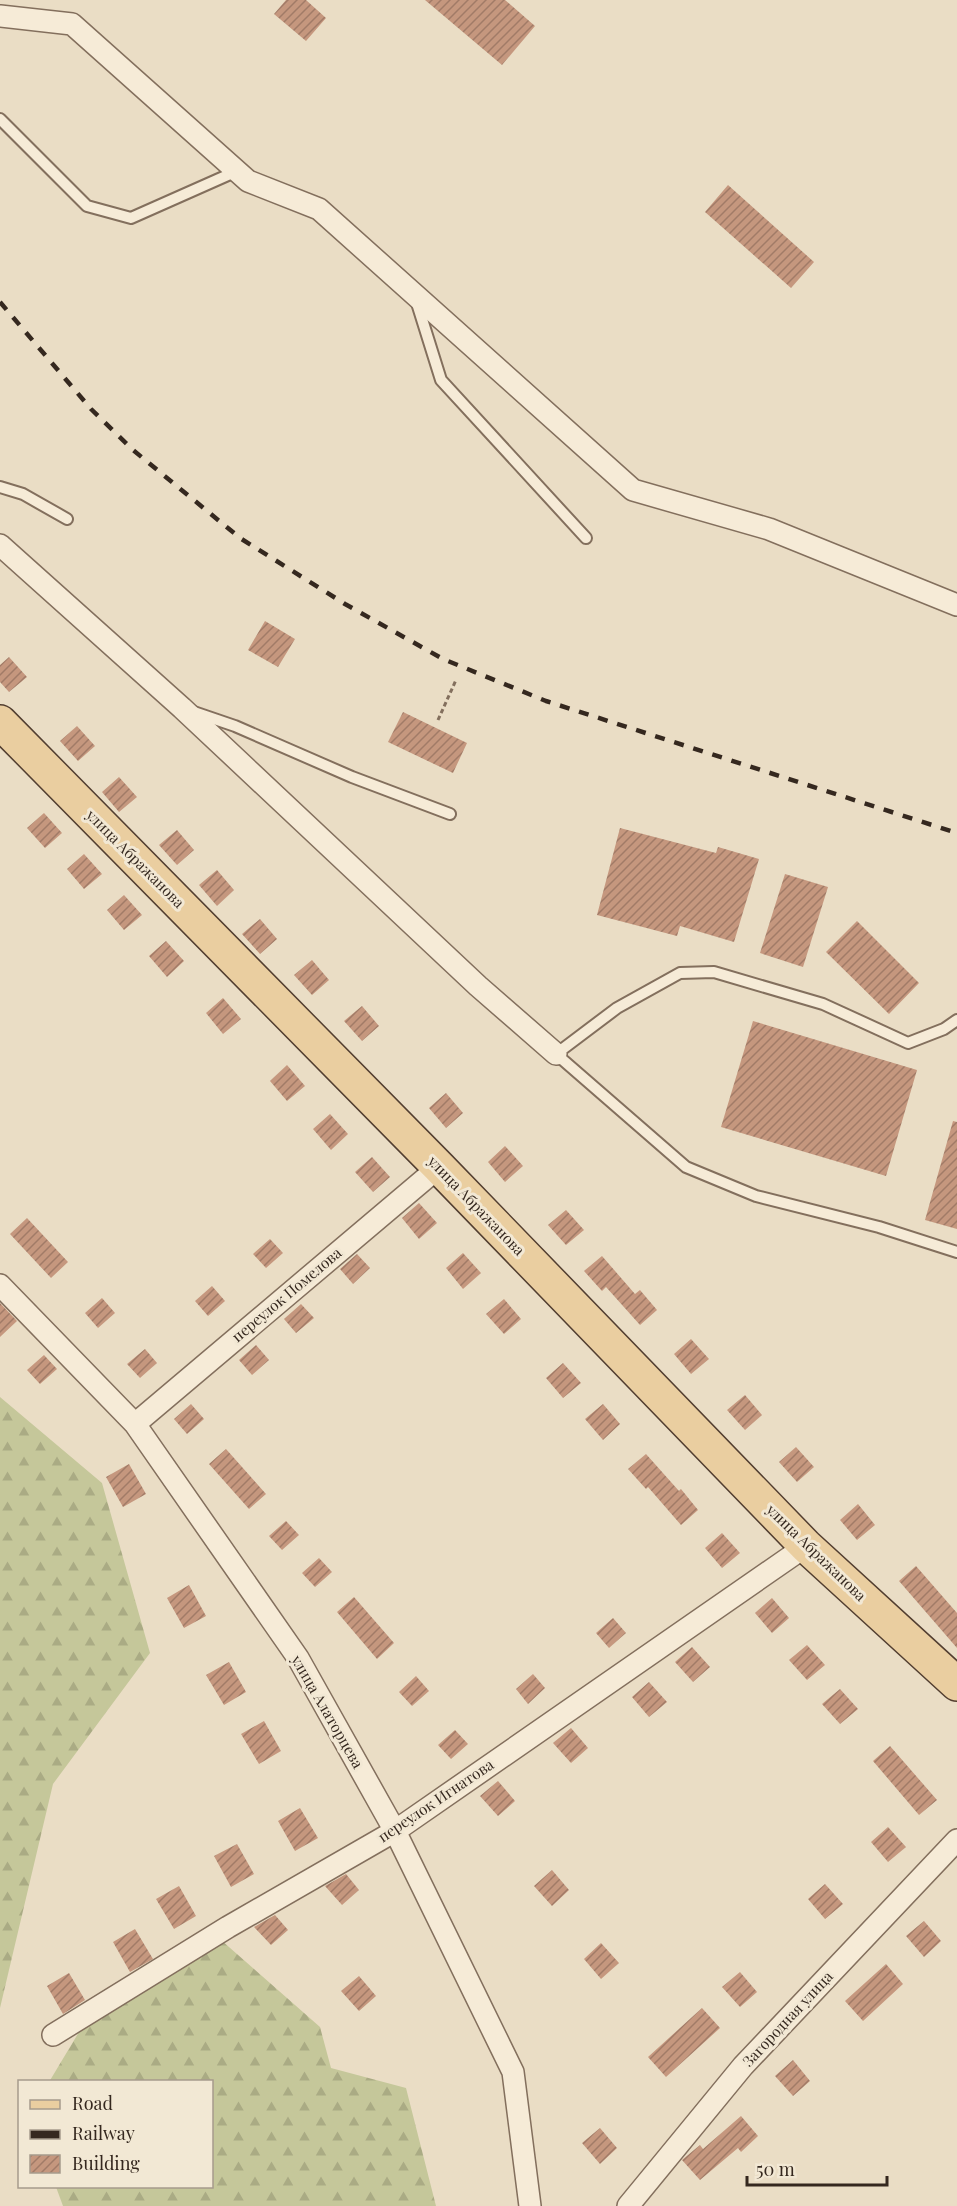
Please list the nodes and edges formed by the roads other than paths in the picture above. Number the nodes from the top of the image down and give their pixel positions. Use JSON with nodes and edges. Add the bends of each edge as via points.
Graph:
{"nodes":[{"id":1,"x":0,"y":16,"type":"edge"},
{"id":2,"x":0,"y":119,"type":"edge"},
{"id":3,"x":237,"y":171,"type":"junction"},
{"id":4,"x":414,"y":294,"type":"junction"},
{"id":5,"x":0,"y":487,"type":"edge"},
{"id":6,"x":67,"y":519,"type":"dead end"},
{"id":7,"x":586,"y":538,"type":"dead end"},
{"id":8,"x":0,"y":545,"type":"edge"},
{"id":9,"x":957,"y":605,"type":"edge"},
{"id":10,"x":182,"y":708,"type":"junction"},
{"id":11,"x":0,"y":722,"type":"edge"},
{"id":12,"x":450,"y":813,"type":"dead end"},
{"id":13,"x":957,"y":1020,"type":"edge"},
{"id":14,"x":556,"y":1054,"type":"junction"},
{"id":15,"x":439,"y":1167,"type":"junction"},
{"id":16,"x":957,"y":1252,"type":"edge"},
{"id":17,"x":0,"y":1285,"type":"edge"},
{"id":18,"x":135,"y":1424,"type":"junction"},
{"id":19,"x":806,"y":1546,"type":"junction"},
{"id":20,"x":957,"y":1684,"type":"edge"},
{"id":21,"x":396,"y":1831,"type":"junction"},
{"id":22,"x":957,"y":1840,"type":"edge"},
{"id":23,"x":53,"y":2035,"type":"dead end"},
{"id":24,"x":530,"y":2206,"type":"edge"},
{"id":25,"x":628,"y":2206,"type":"edge"}],
"edges":[{"from":1,"to":3,"type":"street","via":[[72,24]]},
{"from":2,"to":3,"type":"lane","via":[[87,207],[131,218]]},
{"from":3,"to":4,"type":"street","via":[[248,181],[319,209]]},
{"from":4,"to":7,"type":"lane","via":[[441,380]]},
{"from":4,"to":9,"type":"street","via":[[633,490],[769,529]]},
{"from":5,"to":6,"type":"lane","via":[[22,494]]},
{"from":8,"to":10,"type":"street"},
{"from":10,"to":12,"type":"lane"},
{"from":10,"to":14,"type":"street","via":[[478,986]]},
{"from":11,"to":15,"type":"main road","name":"улица Абражанова"},
{"from":13,"to":14,"type":"lane","via":[[908,1043],[823,1004],[714,972],[680,973],[617,1008]]},
{"from":14,"to":16,"type":"lane","via":[[686,1167],[756,1196],[879,1227]]},
{"from":15,"to":18,"type":"street","name":"переулок Помелова"},
{"from":15,"to":19,"type":"main road","name":"улица Абражанова"},
{"from":17,"to":18,"type":"street","name":"улица Алаторцева"},
{"from":18,"to":21,"type":"street","name":"улица Алаторцева","via":[[298,1658]]},
{"from":19,"to":20,"type":"main road","name":"улица Абражанова"},
{"from":19,"to":21,"type":"street","name":"переулок Игнатова"},
{"from":21,"to":23,"type":"street","name":"переулок Игнатова","via":[[228,1927]]},
{"from":21,"to":24,"type":"street","name":"улица Алаторцева","via":[[513,2072]]},
{"from":22,"to":25,"type":"street","name":"Загородная улица","via":[[743,2066]]}]}
